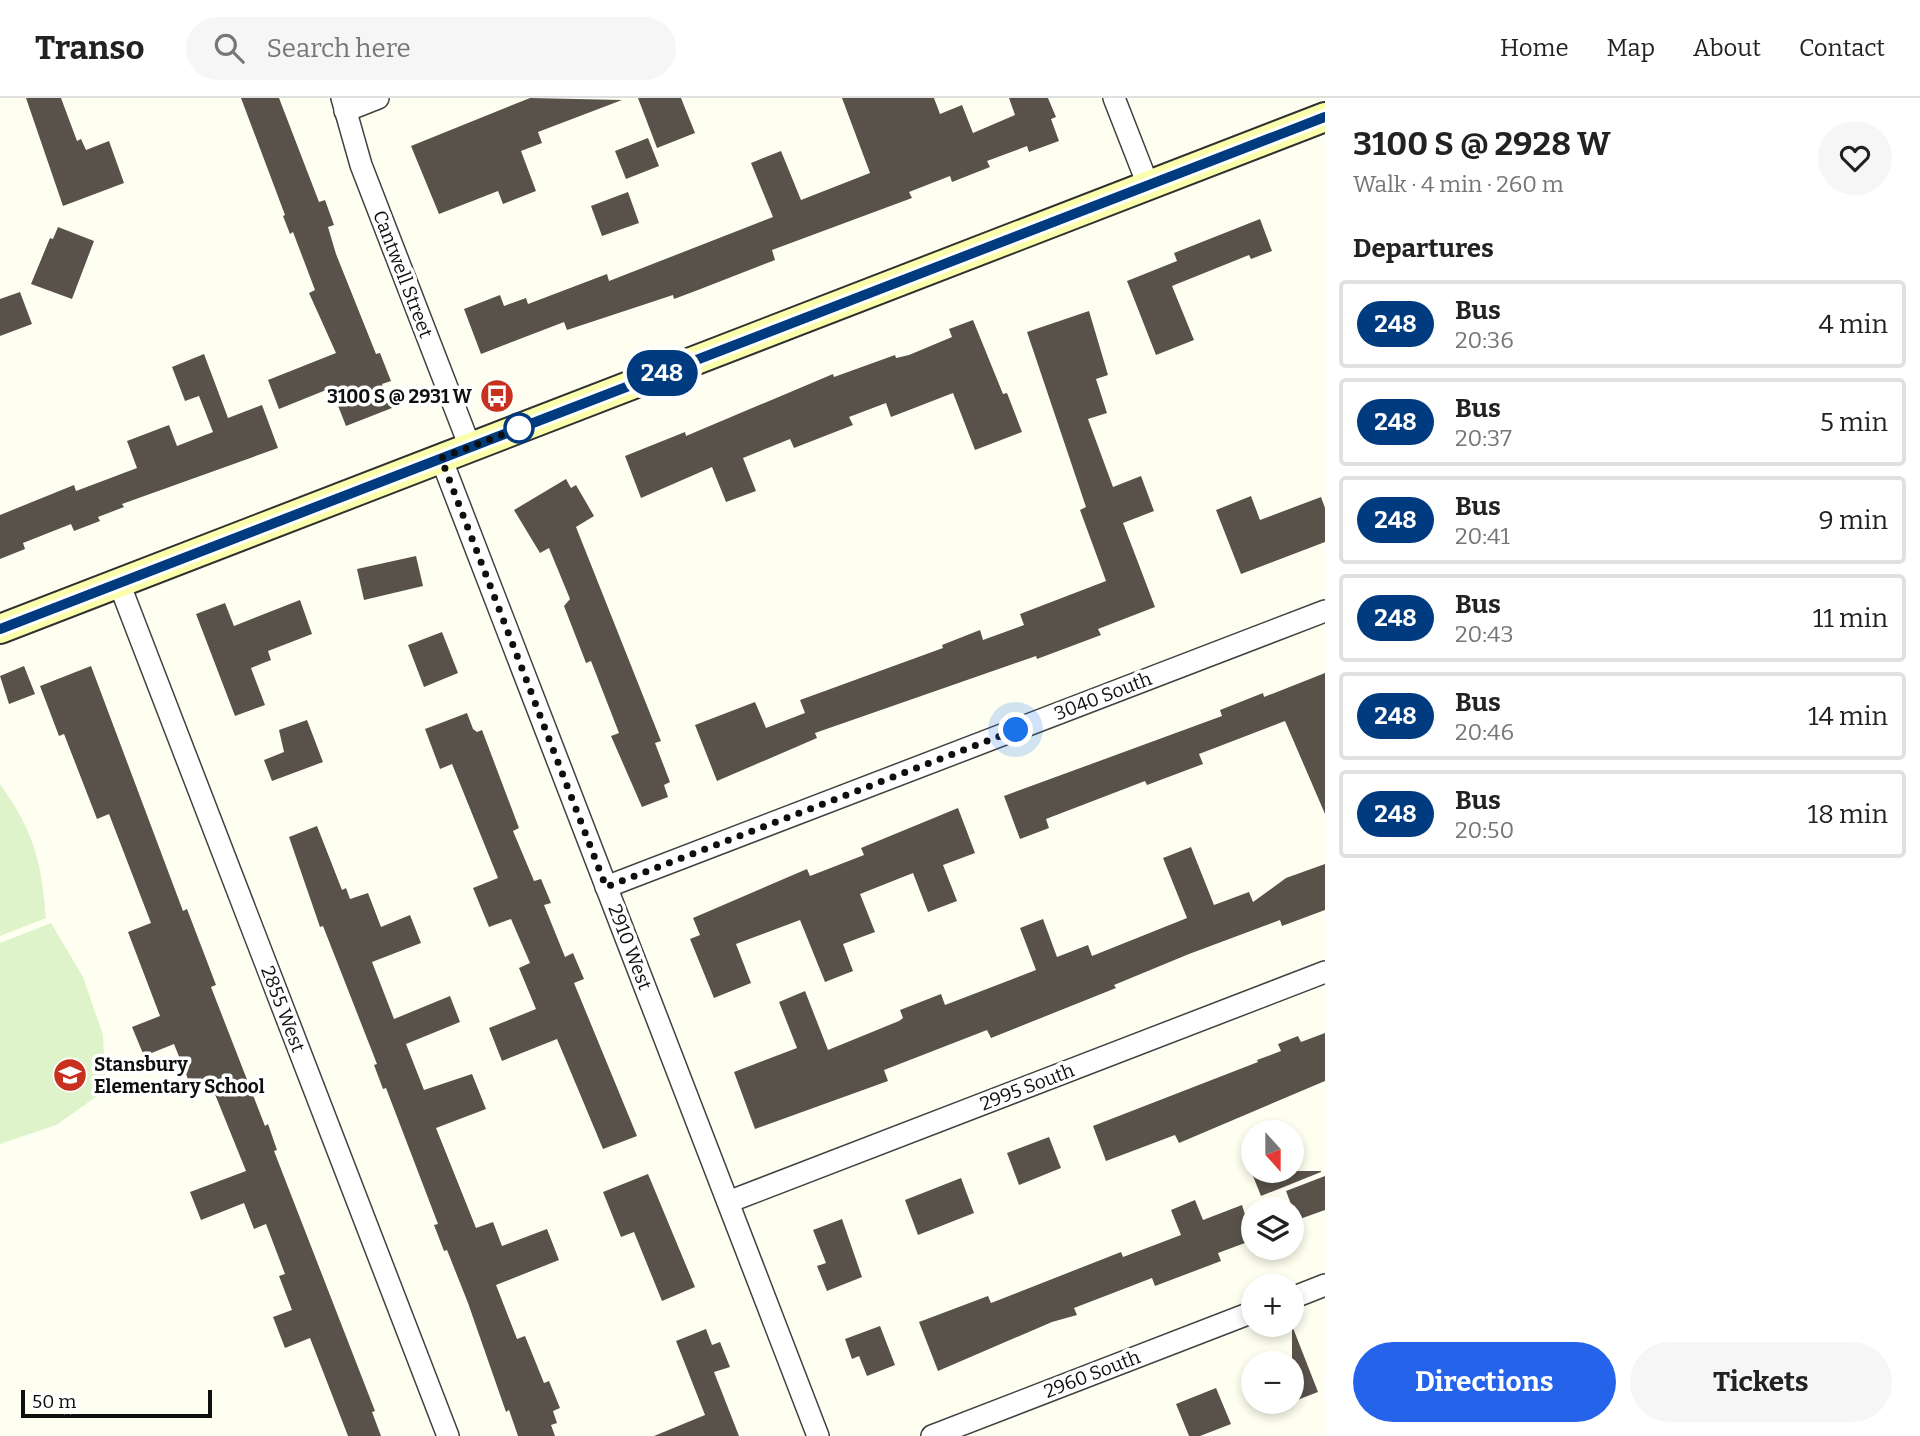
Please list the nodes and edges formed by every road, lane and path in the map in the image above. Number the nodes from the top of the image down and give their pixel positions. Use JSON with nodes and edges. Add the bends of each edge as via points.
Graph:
{"nodes":[{"id":1,"x":378,"y":98,"type":"edge"},
{"id":2,"x":1114,"y":98,"type":"edge"},
{"id":3,"x":343,"y":104,"type":"edge"},
{"id":4,"x":1325,"y":117,"type":"edge"},
{"id":5,"x":1148,"y":185,"type":"junction"},
{"id":6,"x":470,"y":447,"type":"junction"},
{"id":7,"x":441,"y":458,"type":"junction"},
{"id":8,"x":119,"y":583,"type":"junction"},
{"id":9,"x":1325,"y":611,"type":"edge"},
{"id":10,"x":0,"y":629,"type":"edge"},
{"id":11,"x":606,"y":887,"type":"junction"},
{"id":12,"x":1325,"y":972,"type":"edge"},
{"id":13,"x":728,"y":1202,"type":"junction"},
{"id":14,"x":1325,"y":1285,"type":"edge"},
{"id":15,"x":1304,"y":1293,"type":"edge"},
{"id":16,"x":1241,"y":1317,"type":"edge"},
{"id":17,"x":449,"y":1436,"type":"edge"},
{"id":18,"x":818,"y":1436,"type":"edge"},
{"id":19,"x":932,"y":1436,"type":"edge"}],
"edges":[{"from":1,"to":3,"type":"street"},
{"from":2,"to":5,"type":"street"},
{"from":3,"to":6,"type":"street","name":"Cantwell Street","via":[[360,165]]},
{"from":4,"to":5,"type":"main road"},
{"from":5,"to":6,"type":"main road"},
{"from":6,"to":7,"type":"main road"},
{"from":7,"to":8,"type":"main road"},
{"from":7,"to":11,"type":"street","name":"2910 West"},
{"from":8,"to":10,"type":"main road"},
{"from":8,"to":17,"type":"street","name":"2855 West"},
{"from":9,"to":11,"type":"street","name":"3040 South"},
{"from":11,"to":13,"type":"street","name":"2910 West"},
{"from":12,"to":13,"type":"street","name":"2995 South"},
{"from":13,"to":18,"type":"street","name":"2910 West"},
{"from":14,"to":15,"type":"street"},
{"from":16,"to":19,"type":"street","name":"2960 South"}]}
